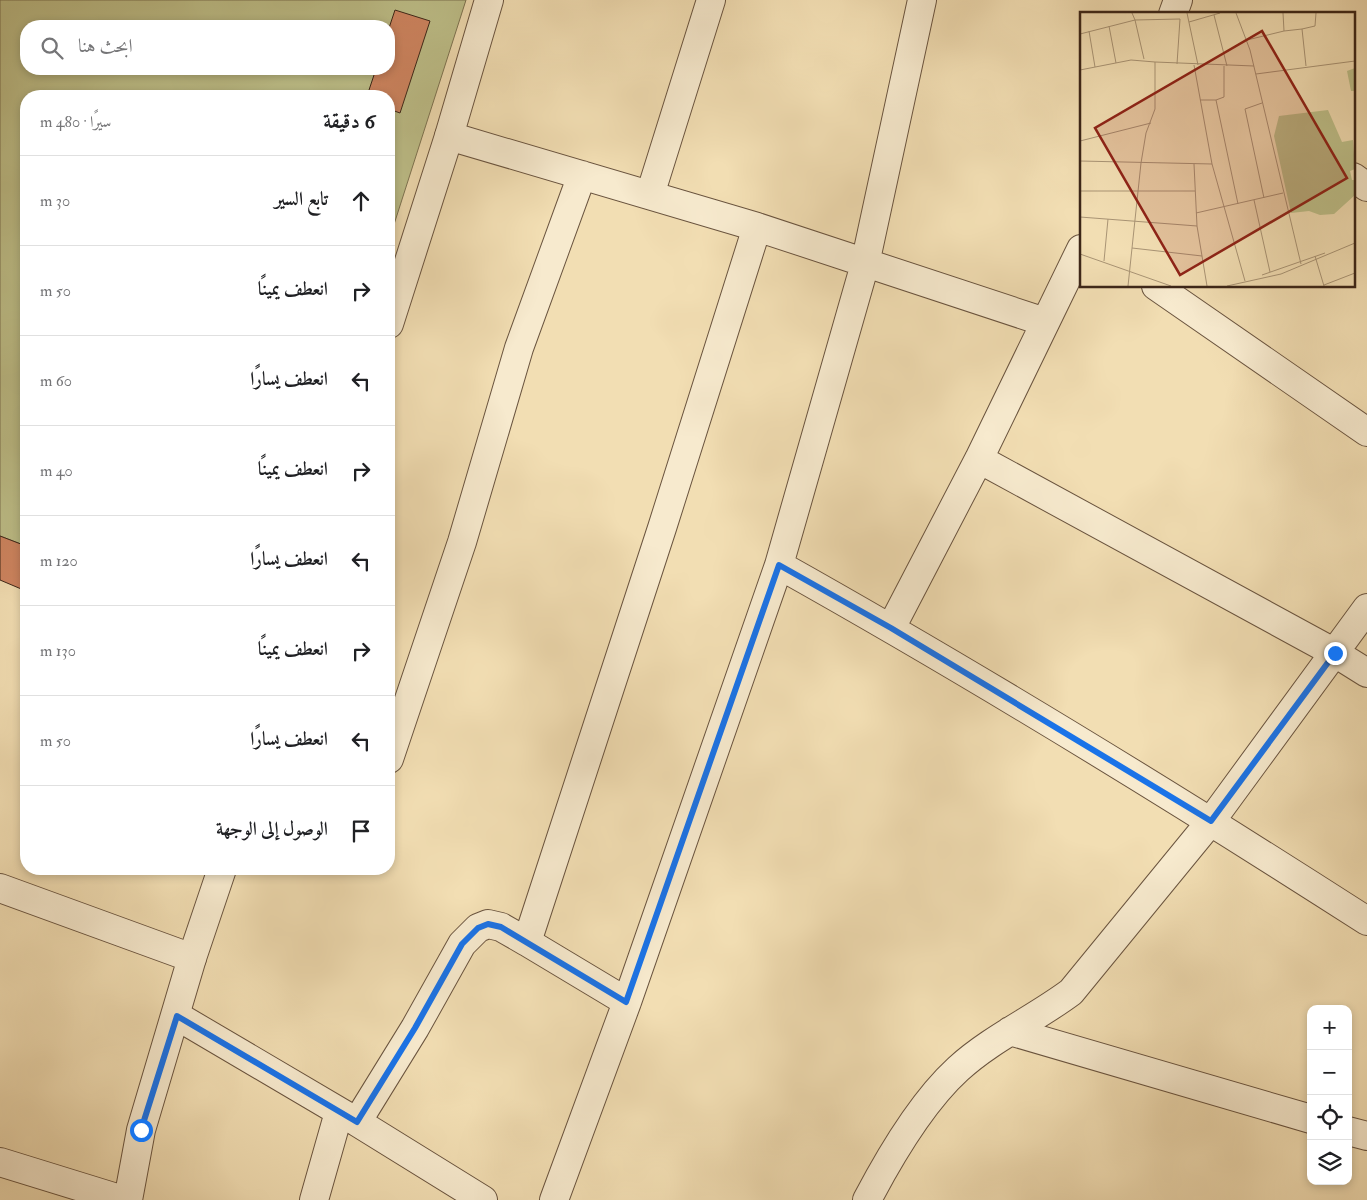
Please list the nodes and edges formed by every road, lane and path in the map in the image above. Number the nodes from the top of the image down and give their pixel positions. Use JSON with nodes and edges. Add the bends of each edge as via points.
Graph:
{"nodes":[{"id":1,"x":489,"y":0,"type":"edge"},
{"id":2,"x":711,"y":0,"type":"edge"},
{"id":3,"x":922,"y":0,"type":"edge"},
{"id":4,"x":1178,"y":0,"type":"edge"},
{"id":5,"x":1173,"y":12,"type":"edge"},
{"id":6,"x":449,"y":136,"type":"junction"},
{"id":7,"x":582,"y":175,"type":"junction"},
{"id":8,"x":1354,"y":179,"type":"edge"},
{"id":9,"x":1367,"y":188,"type":"edge"},
{"id":10,"x":650,"y":195,"type":"junction"},
{"id":11,"x":757,"y":227,"type":"junction"},
{"id":12,"x":1080,"y":251,"type":"edge"},
{"id":13,"x":865,"y":264,"type":"junction"},
{"id":14,"x":1159,"y":288,"type":"edge"},
{"id":15,"x":395,"y":305,"type":"edge"},
{"id":16,"x":1045,"y":322,"type":"junction"},
{"id":17,"x":1367,"y":432,"type":"edge"},
{"id":18,"x":979,"y":459,"type":"junction"},
{"id":19,"x":779,"y":565,"type":"junction"},
{"id":20,"x":1367,"y":608,"type":"edge"},
{"id":21,"x":891,"y":628,"type":"junction"},
{"id":22,"x":1335,"y":653,"type":"junction"},
{"id":23,"x":1367,"y":673,"type":"edge"},
{"id":24,"x":395,"y":741,"type":"edge"},
{"id":25,"x":1211,"y":821,"type":"junction"},
{"id":26,"x":220,"y":875,"type":"edge"},
{"id":27,"x":0,"y":888,"type":"edge"},
{"id":28,"x":1367,"y":921,"type":"edge"},
{"id":29,"x":527,"y":942,"type":"junction"},
{"id":30,"x":192,"y":958,"type":"junction"},
{"id":31,"x":626,"y":1002,"type":"junction"},
{"id":32,"x":177,"y":1016,"type":"junction"},
{"id":33,"x":1010,"y":1031,"type":"junction"},
{"id":34,"x":348,"y":1117,"type":"junction"},
{"id":35,"x":1307,"y":1119,"type":"edge"},
{"id":36,"x":1352,"y":1131,"type":"edge"},
{"id":37,"x":1367,"y":1136,"type":"edge"},
{"id":38,"x":0,"y":1162,"type":"edge"},
{"id":39,"x":123,"y":1200,"type":"edge"},
{"id":40,"x":128,"y":1200,"type":"edge"},
{"id":41,"x":314,"y":1200,"type":"edge"},
{"id":42,"x":483,"y":1200,"type":"edge"},
{"id":43,"x":554,"y":1200,"type":"edge"},
{"id":44,"x":867,"y":1200,"type":"edge"}],
"edges":[{"from":1,"to":6,"type":"street"},
{"from":2,"to":10,"type":"street"},
{"from":3,"to":13,"type":"street"},
{"from":4,"to":5,"type":"street"},
{"from":6,"to":7,"type":"street"},
{"from":6,"to":15,"type":"street"},
{"from":7,"to":10,"type":"street"},
{"from":7,"to":24,"type":"street","via":[[519,348],[462,542]]},
{"from":8,"to":9,"type":"street"},
{"from":10,"to":11,"type":"street"},
{"from":11,"to":13,"type":"street"},
{"from":11,"to":29,"type":"street"},
{"from":12,"to":16,"type":"street"},
{"from":13,"to":16,"type":"street"},
{"from":13,"to":19,"type":"street"},
{"from":14,"to":17,"type":"street"},
{"from":16,"to":18,"type":"street"},
{"from":18,"to":21,"type":"street"},
{"from":18,"to":22,"type":"street"},
{"from":19,"to":21,"type":"street"},
{"from":19,"to":31,"type":"street"},
{"from":20,"to":22,"type":"street"},
{"from":21,"to":25,"type":"street"},
{"from":22,"to":23,"type":"street"},
{"from":22,"to":25,"type":"street"},
{"from":25,"to":28,"type":"street"},
{"from":25,"to":33,"type":"street","via":[[1071,992]]},
{"from":26,"to":30,"type":"street"},
{"from":27,"to":30,"type":"street"},
{"from":29,"to":31,"type":"street"},
{"from":29,"to":34,"type":"street","via":[[488,924],[469,935],[415,1028]]},
{"from":30,"to":32,"type":"street"},
{"from":31,"to":43,"type":"street"},
{"from":32,"to":34,"type":"street"},
{"from":32,"to":40,"type":"street","via":[[141,1130]]},
{"from":33,"to":35,"type":"street"},
{"from":33,"to":44,"type":"street","via":[[958,1069],[930,1100]]},
{"from":34,"to":41,"type":"street"},
{"from":34,"to":42,"type":"street"},
{"from":36,"to":37,"type":"street"},
{"from":38,"to":39,"type":"street"}]}
